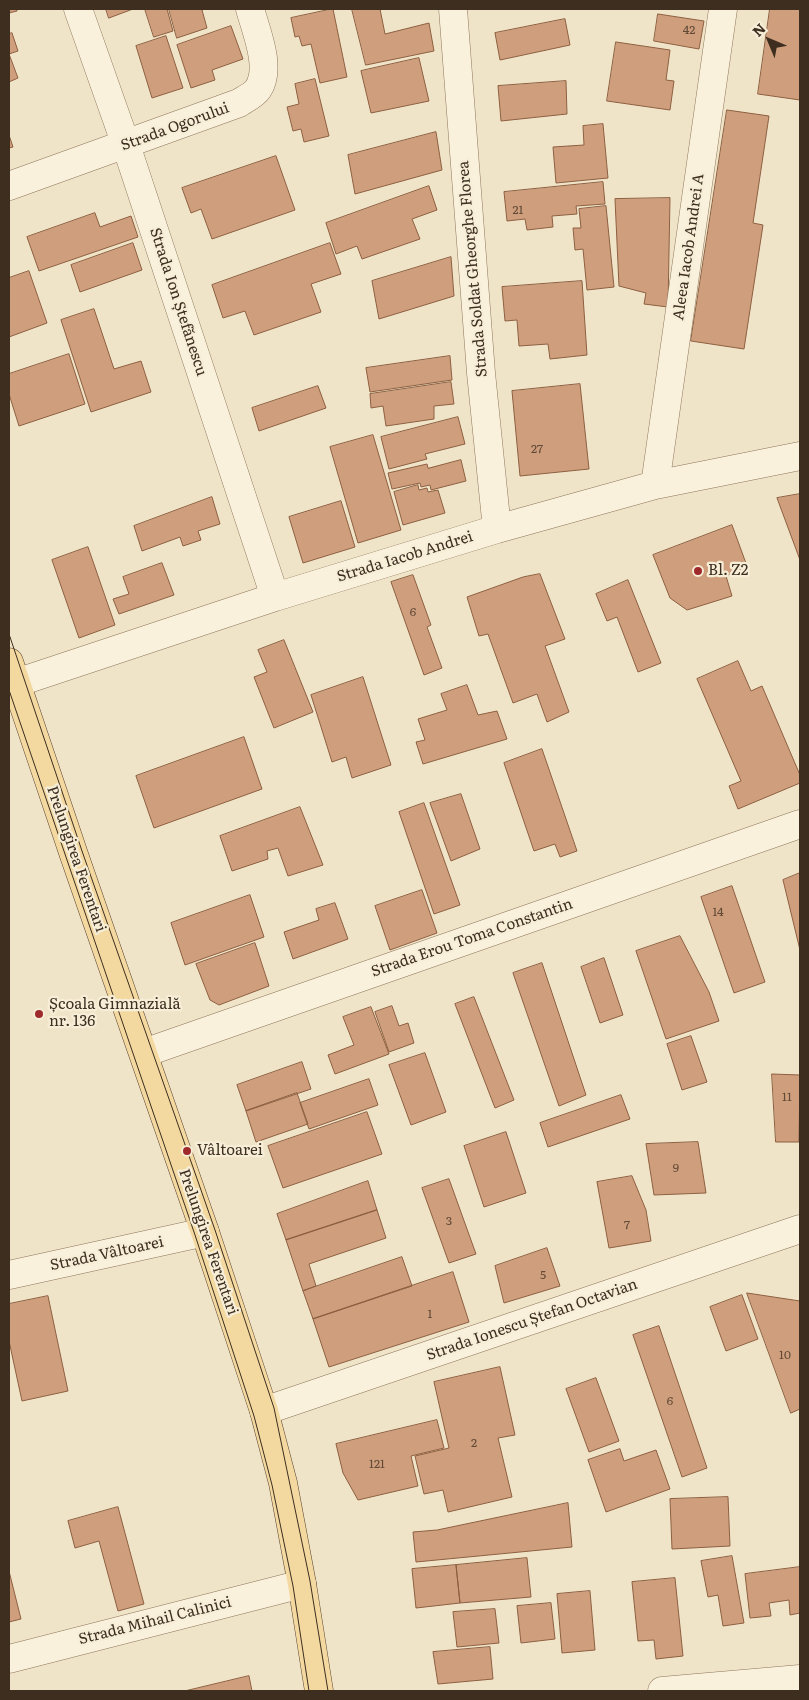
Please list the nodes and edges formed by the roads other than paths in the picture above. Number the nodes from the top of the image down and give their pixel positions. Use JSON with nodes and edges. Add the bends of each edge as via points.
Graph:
{"nodes":[{"id":1,"x":78,"y":9,"type":"edge"},
{"id":2,"x":250,"y":9,"type":"edge"},
{"id":3,"x":453,"y":9,"type":"edge"},
{"id":4,"x":723,"y":9,"type":"edge"},
{"id":5,"x":126,"y":145,"type":"junction"},
{"id":6,"x":9,"y":186,"type":"edge"},
{"id":7,"x":800,"y":456,"type":"edge"},
{"id":8,"x":655,"y":485,"type":"junction"},
{"id":9,"x":497,"y":529,"type":"junction"},
{"id":10,"x":275,"y":597,"type":"junction"},
{"id":11,"x":12,"y":672,"type":"edge"},
{"id":12,"x":800,"y":824,"type":"edge"},
{"id":13,"x":144,"y":1053,"type":"junction"},
{"id":14,"x":800,"y":1229,"type":"edge"},
{"id":15,"x":205,"y":1232,"type":"junction"},
{"id":16,"x":9,"y":1275,"type":"edge"},
{"id":17,"x":264,"y":1411,"type":"junction"},
{"id":18,"x":302,"y":1584,"type":"junction"},
{"id":19,"x":9,"y":1659,"type":"edge"},
{"id":20,"x":800,"y":1679,"type":"edge"},
{"id":21,"x":319,"y":1691,"type":"edge"},
{"id":22,"x":662,"y":1691,"type":"edge"}],
"edges":[{"from":1,"to":5,"type":"street","name":"Strada Ion Ștefănescu"},
{"from":2,"to":5,"type":"street","name":"Strada Ogorului","via":[[264,59],[264,78],[257,91],[239,103]]},
{"from":3,"to":9,"type":"street","name":"Strada Soldat Gheorghe Florea","via":[[481,373]]},
{"from":4,"to":8,"type":"street","name":"Aleea Iacob Andrei A"},
{"from":5,"to":6,"type":"street","name":"Strada Ogorului"},
{"from":5,"to":10,"type":"street","name":"Strada Ion Ștefănescu"},
{"from":7,"to":8,"type":"street","name":"Strada Iacob Andrei"},
{"from":8,"to":9,"type":"street","name":"Strada Iacob Andrei"},
{"from":9,"to":10,"type":"street","name":"Strada Iacob Andrei"},
{"from":10,"to":11,"type":"street","name":"Strada Iacob Andrei"},
{"from":11,"to":13,"type":"main road","name":"Prelungirea Ferentari"},
{"from":12,"to":13,"type":"street","name":"Strada Erou Toma Constantin"},
{"from":13,"to":15,"type":"main road","name":"Prelungirea Ferentari"},
{"from":14,"to":17,"type":"street","name":"Strada Ionescu Ștefan Octavian"},
{"from":15,"to":16,"type":"street","name":"Strada Vâltoarei"},
{"from":15,"to":17,"type":"main road","name":"Prelungirea Ferentari"},
{"from":17,"to":18,"type":"main road","name":"Prelungirea Ferentari","via":[[283,1483]]},
{"from":18,"to":19,"type":"street","name":"Strada Mihail Calinici"},
{"from":18,"to":21,"type":"main road","name":"Prelungirea Ferentari"},
{"from":20,"to":22,"type":"street"}]}
